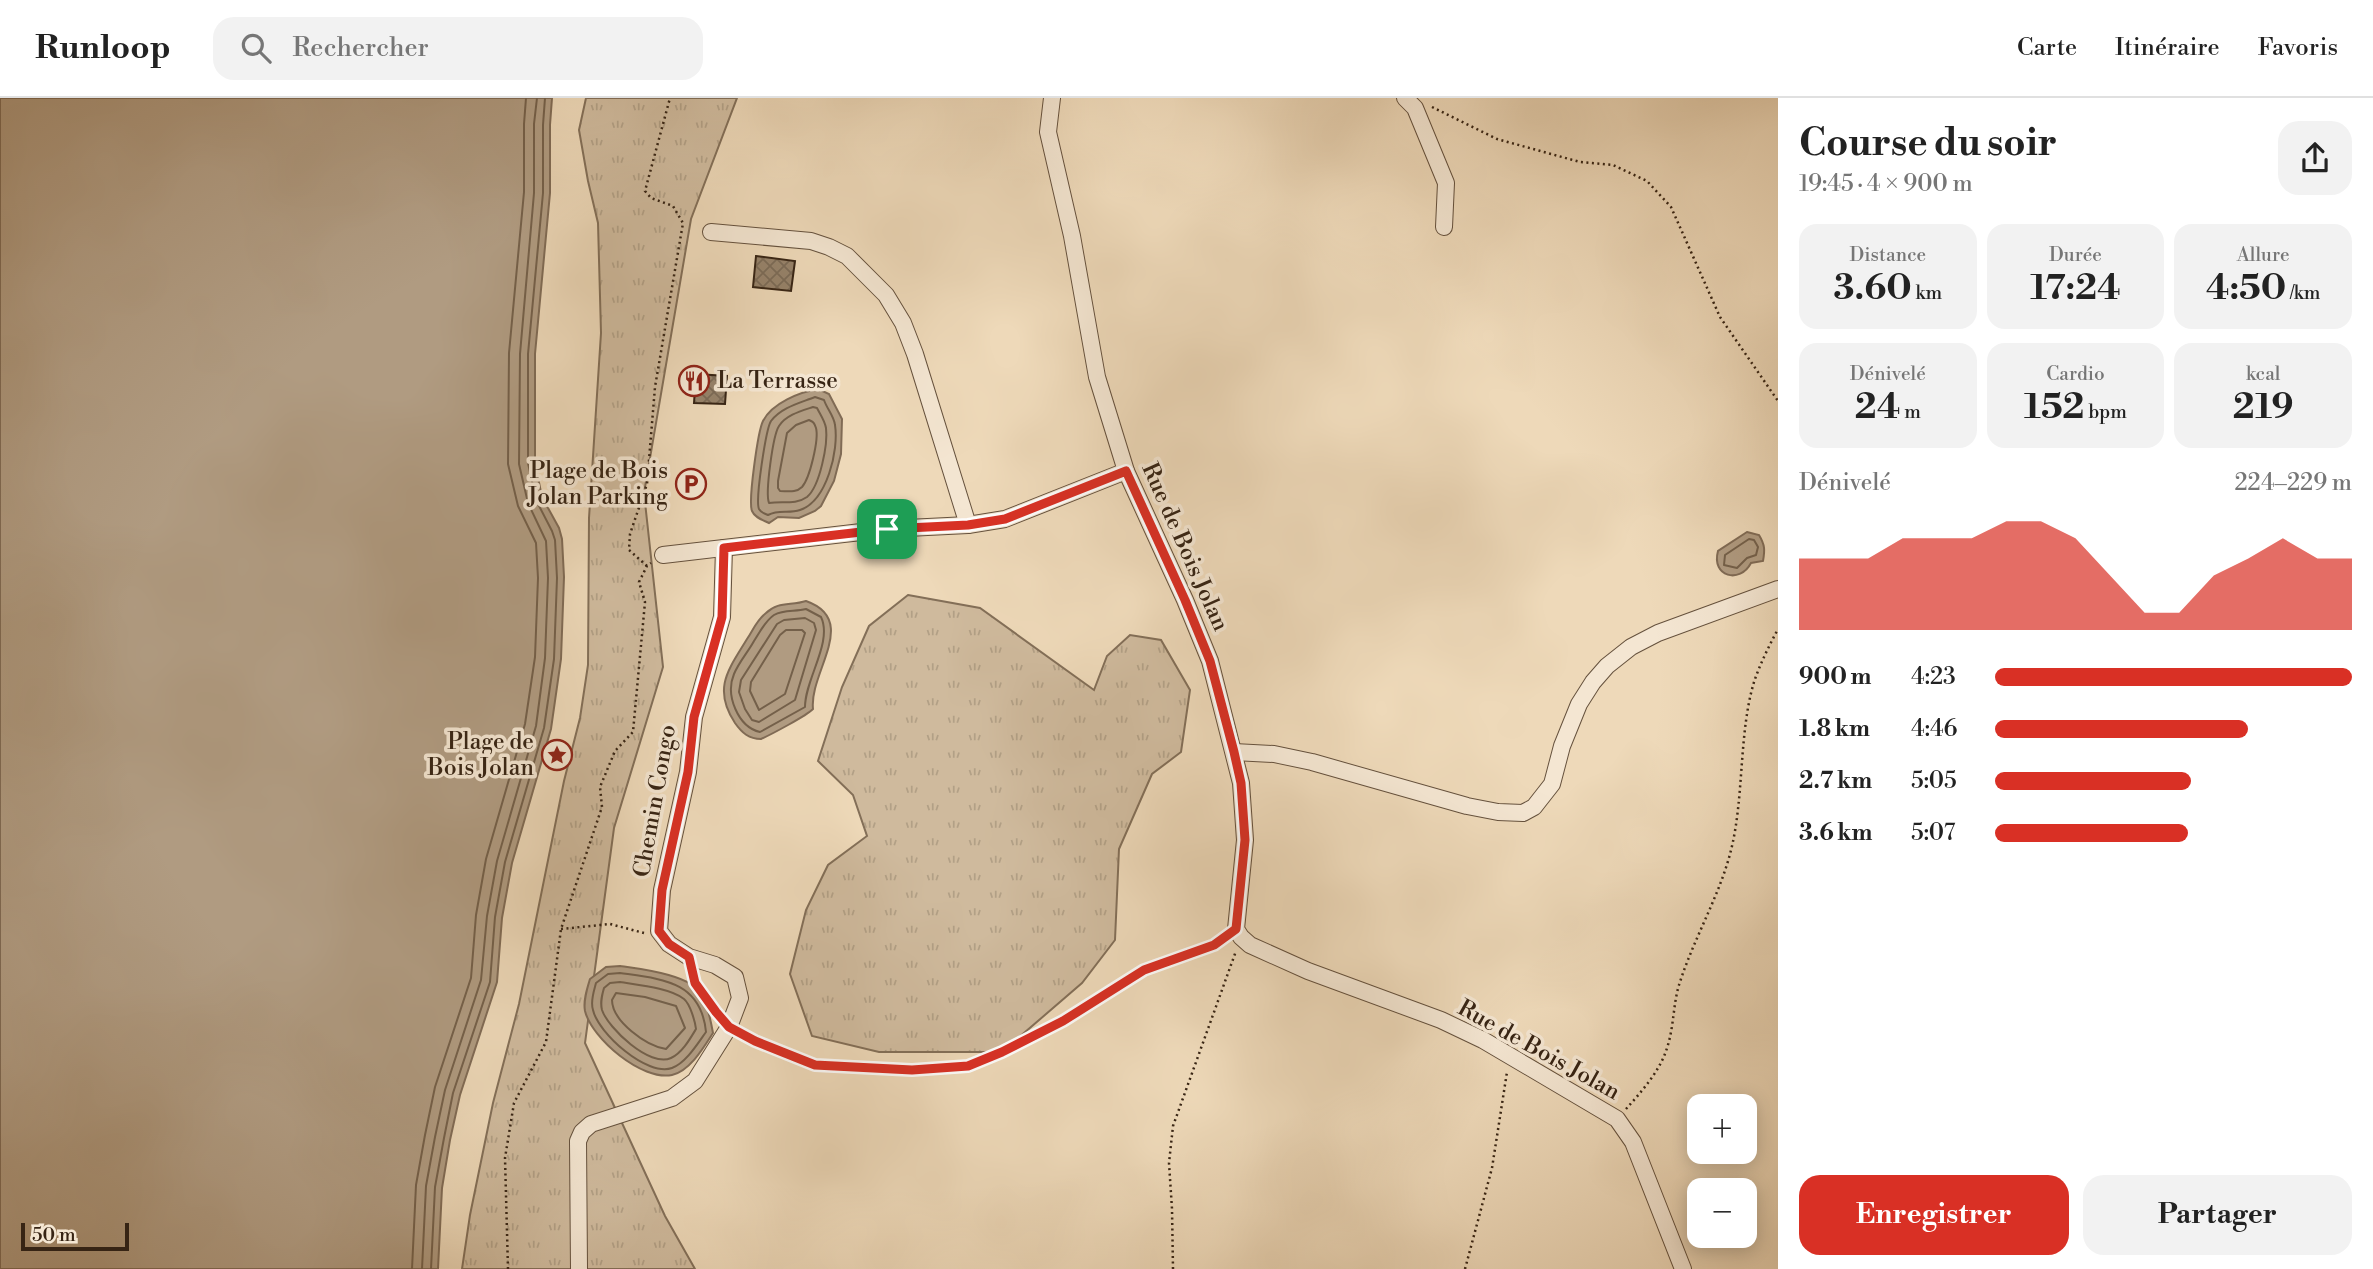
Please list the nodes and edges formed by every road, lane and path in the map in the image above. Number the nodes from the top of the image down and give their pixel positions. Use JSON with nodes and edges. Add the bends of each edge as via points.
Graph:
{"nodes":[{"id":1,"x":670,"y":98,"type":"edge"},
{"id":2,"x":1052,"y":98,"type":"edge"},
{"id":3,"x":1405,"y":98,"type":"edge"},
{"id":4,"x":1426,"y":104,"type":"dead end"},
{"id":5,"x":1444,"y":227,"type":"dead end"},
{"id":6,"x":711,"y":232,"type":"dead end"},
{"id":7,"x":1778,"y":401,"type":"edge"},
{"id":8,"x":1126,"y":471,"type":"junction"},
{"id":9,"x":968,"y":525,"type":"junction"},
{"id":10,"x":724,"y":548,"type":"junction"},
{"id":11,"x":663,"y":555,"type":"dead end"},
{"id":12,"x":1778,"y":589,"type":"edge"},
{"id":13,"x":1778,"y":629,"type":"edge"},
{"id":14,"x":1234,"y":752,"type":"junction"},
{"id":15,"x":561,"y":929,"type":"junction"},
{"id":16,"x":659,"y":931,"type":"junction"},
{"id":17,"x":1238,"y":933,"type":"junction"},
{"id":18,"x":689,"y":957,"type":"junction"},
{"id":19,"x":729,"y":1027,"type":"junction"},
{"id":20,"x":1510,"y":1055,"type":"junction"},
{"id":21,"x":1617,"y":1119,"type":"junction"},
{"id":22,"x":508,"y":1269,"type":"edge"},
{"id":23,"x":579,"y":1269,"type":"edge"},
{"id":24,"x":1173,"y":1269,"type":"edge"},
{"id":25,"x":1465,"y":1269,"type":"edge"},
{"id":26,"x":1683,"y":1269,"type":"edge"}],
"edges":[{"from":1,"to":15,"type":"path","via":[[645,191],[673,206],[683,223],[655,387],[647,484],[630,534],[629,550],[647,566],[639,582],[645,603],[633,732],[615,751],[600,787],[602,807]]},
{"from":2,"to":8,"type":"street","name":"Rue de Bois Jolan","via":[[1048,132],[1097,377]]},
{"from":3,"to":5,"type":"street","via":[[1415,108],[1446,183]]},
{"from":4,"to":7,"type":"path","via":[[1497,139],[1580,162],[1613,164],[1647,181],[1671,207],[1720,317]]},
{"from":6,"to":9,"type":"street","via":[[811,241],[830,247],[847,256],[886,295],[904,323]]},
{"from":8,"to":9,"type":"street","via":[[1005,519]]},
{"from":8,"to":14,"type":"street","name":"Rue de Bois Jolan","via":[[1210,661]]},
{"from":9,"to":10,"type":"street","via":[[887,529]]},
{"from":10,"to":11,"type":"street"},
{"from":10,"to":16,"type":"street","name":"Chemin Congo","via":[[722,617],[694,717],[688,772],[662,890]]},
{"from":12,"to":14,"type":"street","via":[[1658,633],[1607,666],[1579,704],[1552,784],[1534,807],[1523,813],[1467,806],[1312,762]]},
{"from":13,"to":21,"type":"path","via":[[1754,683],[1732,846],[1688,956],[1667,1048],[1641,1093]]},
{"from":14,"to":17,"type":"street","name":"Rue de Bois Jolan","via":[[1245,840]]},
{"from":15,"to":16,"type":"path","via":[[610,924],[645,933]]},
{"from":15,"to":22,"type":"path","via":[[546,1042],[514,1103],[507,1144]]},
{"from":16,"to":18,"type":"street"},
{"from":17,"to":19,"type":"path","via":[[1144,970],[1063,1021],[968,1066],[912,1070],[815,1065]]},
{"from":17,"to":20,"type":"street","name":"Rue de Bois Jolan","via":[[1250,944],[1308,971],[1441,1020]]},
{"from":17,"to":24,"type":"path","via":[[1172,1133]]},
{"from":18,"to":19,"type":"path","via":[[695,983]]},
{"from":18,"to":19,"type":"street","via":[[715,965],[735,978],[740,998]]},
{"from":19,"to":23,"type":"street","via":[[695,1081],[672,1098],[591,1124],[582,1132],[578,1142]]},
{"from":20,"to":21,"type":"street","name":"Rue de Bois Jolan"},
{"from":20,"to":25,"type":"path","via":[[1492,1168]]},
{"from":21,"to":26,"type":"street","name":"Rue de Bois Jolan","via":[[1633,1142]]}]}
